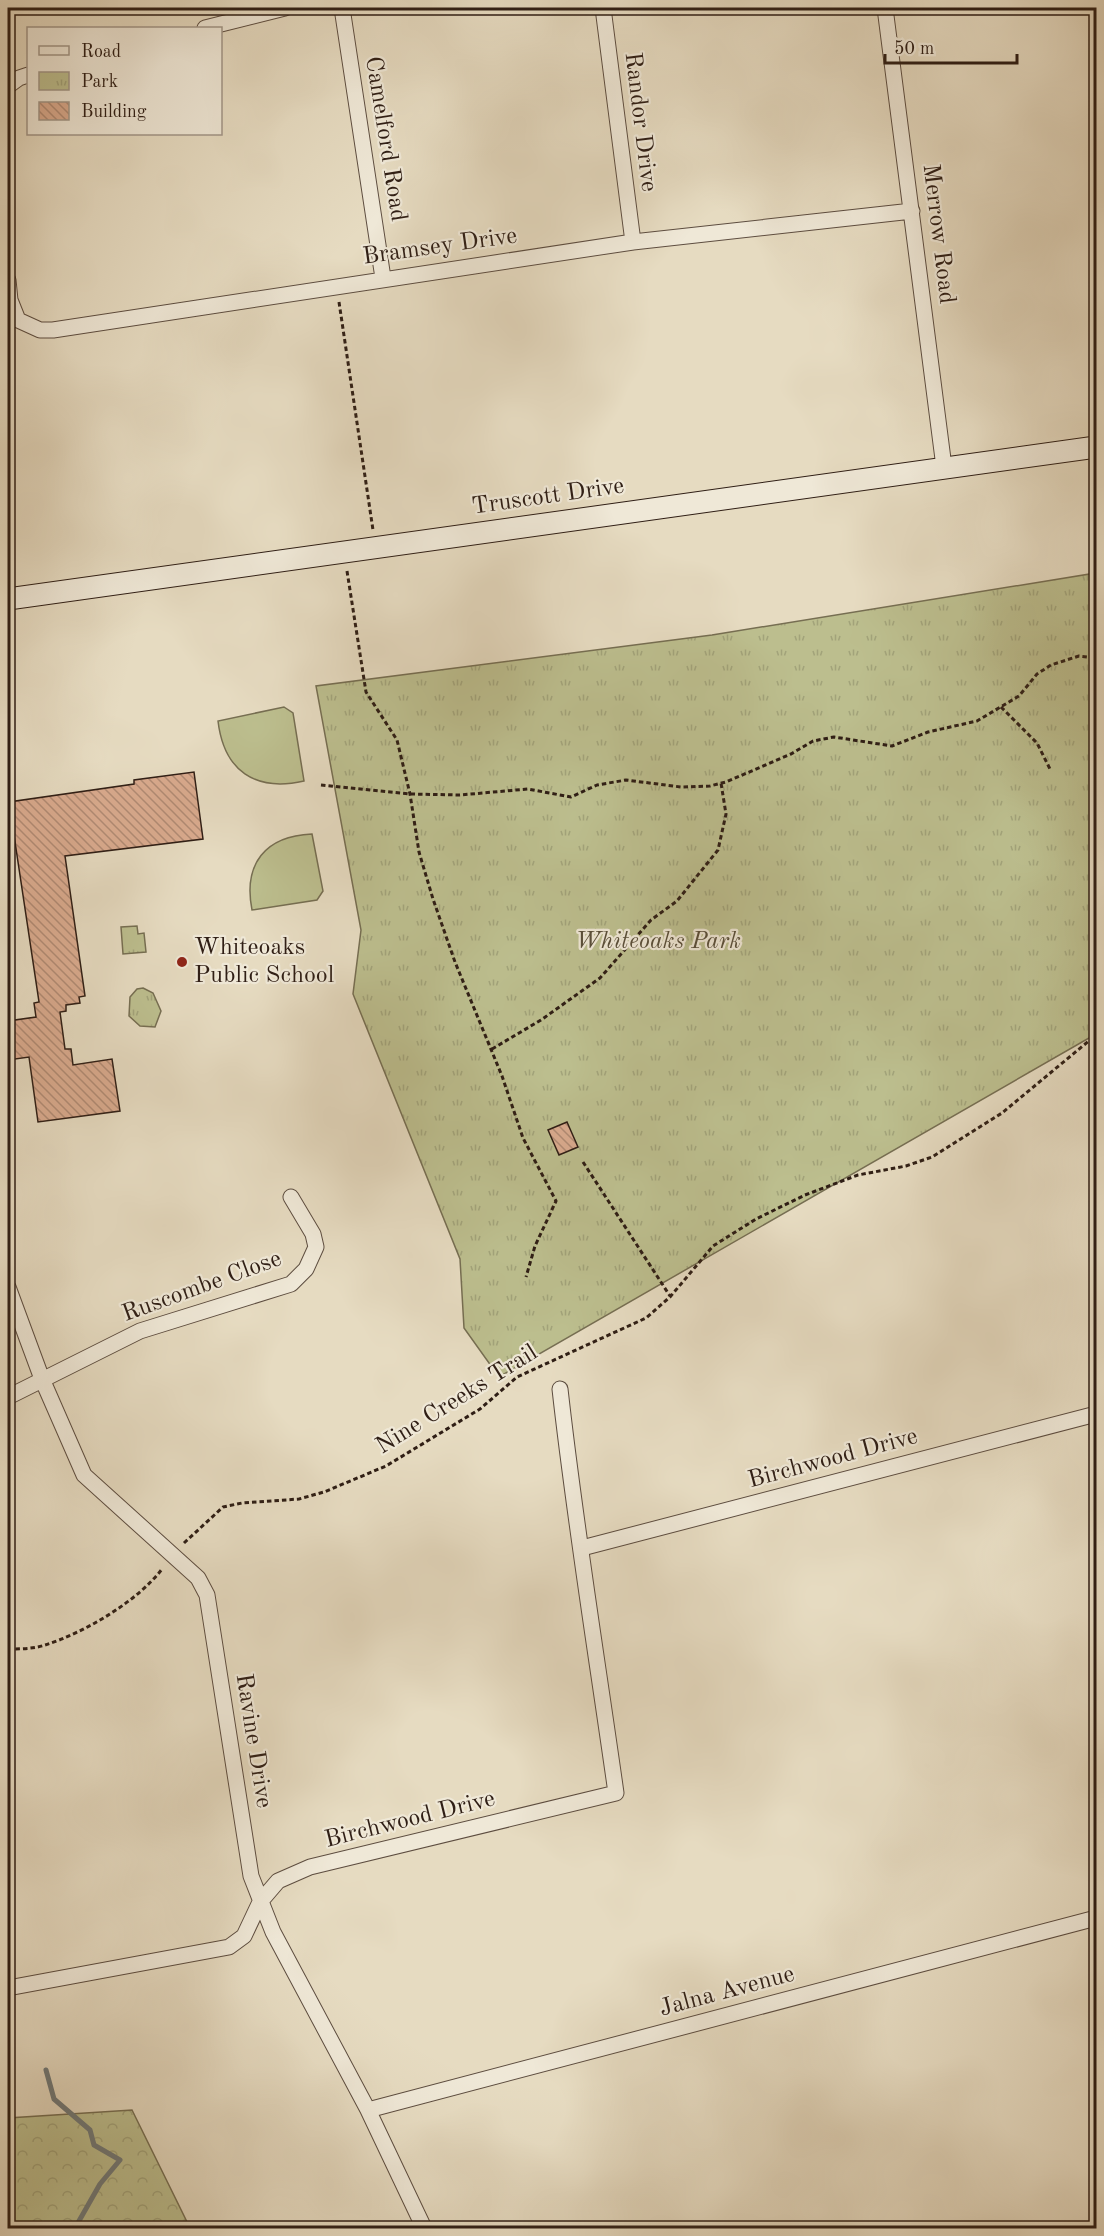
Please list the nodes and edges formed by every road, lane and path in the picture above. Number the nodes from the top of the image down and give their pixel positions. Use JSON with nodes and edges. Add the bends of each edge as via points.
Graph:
{"nodes":[{"id":1,"x":285,"y":8,"type":"edge"},
{"id":2,"x":342,"y":8,"type":"edge"},
{"id":3,"x":603,"y":8,"type":"edge"},
{"id":4,"x":885,"y":8,"type":"edge"},
{"id":5,"x":209,"y":27,"type":"edge"},
{"id":6,"x":27,"y":75,"type":"edge"},
{"id":7,"x":8,"y":86,"type":"edge"},
{"id":8,"x":912,"y":211,"type":"junction"},
{"id":9,"x":633,"y":242,"type":"junction"},
{"id":10,"x":383,"y":278,"type":"junction"},
{"id":11,"x":8,"y":280,"type":"edge"},
{"id":12,"x":337,"y":285,"type":"junction"},
{"id":13,"x":1096,"y":447,"type":"edge"},
{"id":14,"x":944,"y":467,"type":"junction"},
{"id":15,"x":362,"y":549,"type":"junction"},
{"id":16,"x":8,"y":599,"type":"edge"},
{"id":17,"x":1096,"y":658,"type":"edge"},
{"id":18,"x":1000,"y":707,"type":"junction"},
{"id":19,"x":1051,"y":771,"type":"dead end"},
{"id":20,"x":721,"y":783,"type":"junction"},
{"id":21,"x":321,"y":785,"type":"dead end"},
{"id":22,"x":410,"y":794,"type":"junction"},
{"id":23,"x":1096,"y":1035,"type":"edge"},
{"id":24,"x":492,"y":1049,"type":"junction"},
{"id":25,"x":583,"y":1162,"type":"dead end"},
{"id":26,"x":291,"y":1197,"type":"dead end"},
{"id":27,"x":526,"y":1277,"type":"dead end"},
{"id":28,"x":8,"y":1287,"type":"edge"},
{"id":29,"x":670,"y":1297,"type":"junction"},
{"id":30,"x":42,"y":1379,"type":"junction"},
{"id":31,"x":560,"y":1389,"type":"dead end"},
{"id":32,"x":8,"y":1397,"type":"edge"},
{"id":33,"x":1096,"y":1414,"type":"edge"},
{"id":34,"x":582,"y":1548,"type":"junction"},
{"id":35,"x":172,"y":1556,"type":"junction"},
{"id":36,"x":8,"y":1649,"type":"edge"},
{"id":37,"x":260,"y":1902,"type":"junction"},
{"id":38,"x":1096,"y":1918,"type":"edge"},
{"id":39,"x":8,"y":1988,"type":"edge"},
{"id":40,"x":368,"y":2110,"type":"junction"},
{"id":41,"x":424,"y":2229,"type":"edge"}],
"edges":[{"from":1,"to":5,"type":"street"},
{"from":2,"to":10,"type":"street","name":"Camelford Road"},
{"from":3,"to":9,"type":"street","name":"Randor Drive"},
{"from":4,"to":8,"type":"street","name":"Merrow Road"},
{"from":6,"to":7,"type":"street"},
{"from":8,"to":9,"type":"street","name":"Bramsey Drive"},
{"from":8,"to":14,"type":"street","name":"Merrow Road"},
{"from":9,"to":10,"type":"street","name":"Bramsey Drive"},
{"from":10,"to":12,"type":"street","name":"Bramsey Drive"},
{"from":11,"to":12,"type":"street","name":"Bramsey Drive","via":[[18,320],[40,330]]},
{"from":12,"to":15,"type":"path","via":[[374,536]]},
{"from":13,"to":14,"type":"street","name":"Truscott Drive"},
{"from":14,"to":15,"type":"street","name":"Truscott Drive"},
{"from":15,"to":16,"type":"street","name":"Truscott Drive"},
{"from":15,"to":22,"type":"path","via":[[347,567],[346,582],[366,692],[397,740]]},
{"from":17,"to":18,"type":"path","via":[[1079,656],[1051,665],[1037,674],[1019,696]]},
{"from":18,"to":19,"type":"path","via":[[1037,743]]},
{"from":18,"to":20,"type":"path","via":[[977,721],[928,732],[892,746],[834,737],[813,741]]},
{"from":20,"to":22,"type":"path","via":[[681,787],[626,780],[597,785],[571,797],[528,789],[460,795]]},
{"from":20,"to":24,"type":"path","via":[[726,814],[718,850],[677,902],[651,920],[600,978]]},
{"from":21,"to":22,"type":"path"},
{"from":22,"to":24,"type":"path","via":[[418,852],[427,880],[455,962]]},
{"from":23,"to":29,"type":"path","name":"Nine Creeks Trail","via":[[1002,1113],[932,1157],[858,1175],[756,1219],[713,1246]]},
{"from":24,"to":27,"type":"path","via":[[523,1138],[556,1201],[535,1246]]},
{"from":25,"to":29,"type":"path"},
{"from":26,"to":30,"type":"street","name":"Ruscombe Close","via":[[313,1234],[316,1247],[306,1269],[291,1284],[140,1331]]},
{"from":28,"to":30,"type":"street","name":"Ravine Drive"},
{"from":29,"to":35,"type":"path","name":"Nine Creeks Trail","via":[[646,1318],[517,1377],[480,1409],[386,1466],[299,1499],[224,1507]]},
{"from":30,"to":32,"type":"street","name":"Ruscombe Close"},
{"from":30,"to":35,"type":"street","name":"Ravine Drive","via":[[84,1475]]},
{"from":31,"to":34,"type":"street","name":"Birchwood Drive","via":[[572,1503]]},
{"from":33,"to":34,"type":"street","name":"Birchwood Drive"},
{"from":34,"to":37,"type":"street","name":"Birchwood Drive","via":[[616,1792],[310,1867],[278,1881]]},
{"from":35,"to":36,"type":"path","name":"Nine Creeks Trail","via":[[152,1583],[90,1624],[46,1645]]},
{"from":35,"to":37,"type":"street","name":"Ravine Drive","via":[[198,1578],[207,1595],[251,1876]]},
{"from":37,"to":39,"type":"street","name":"Birchwood Drive","via":[[244,1936],[228,1947]]},
{"from":37,"to":40,"type":"street","name":"Ravine Drive"},
{"from":38,"to":40,"type":"street","name":"Jalna Avenue"},
{"from":40,"to":41,"type":"street","name":"Ravine Drive"}]}
